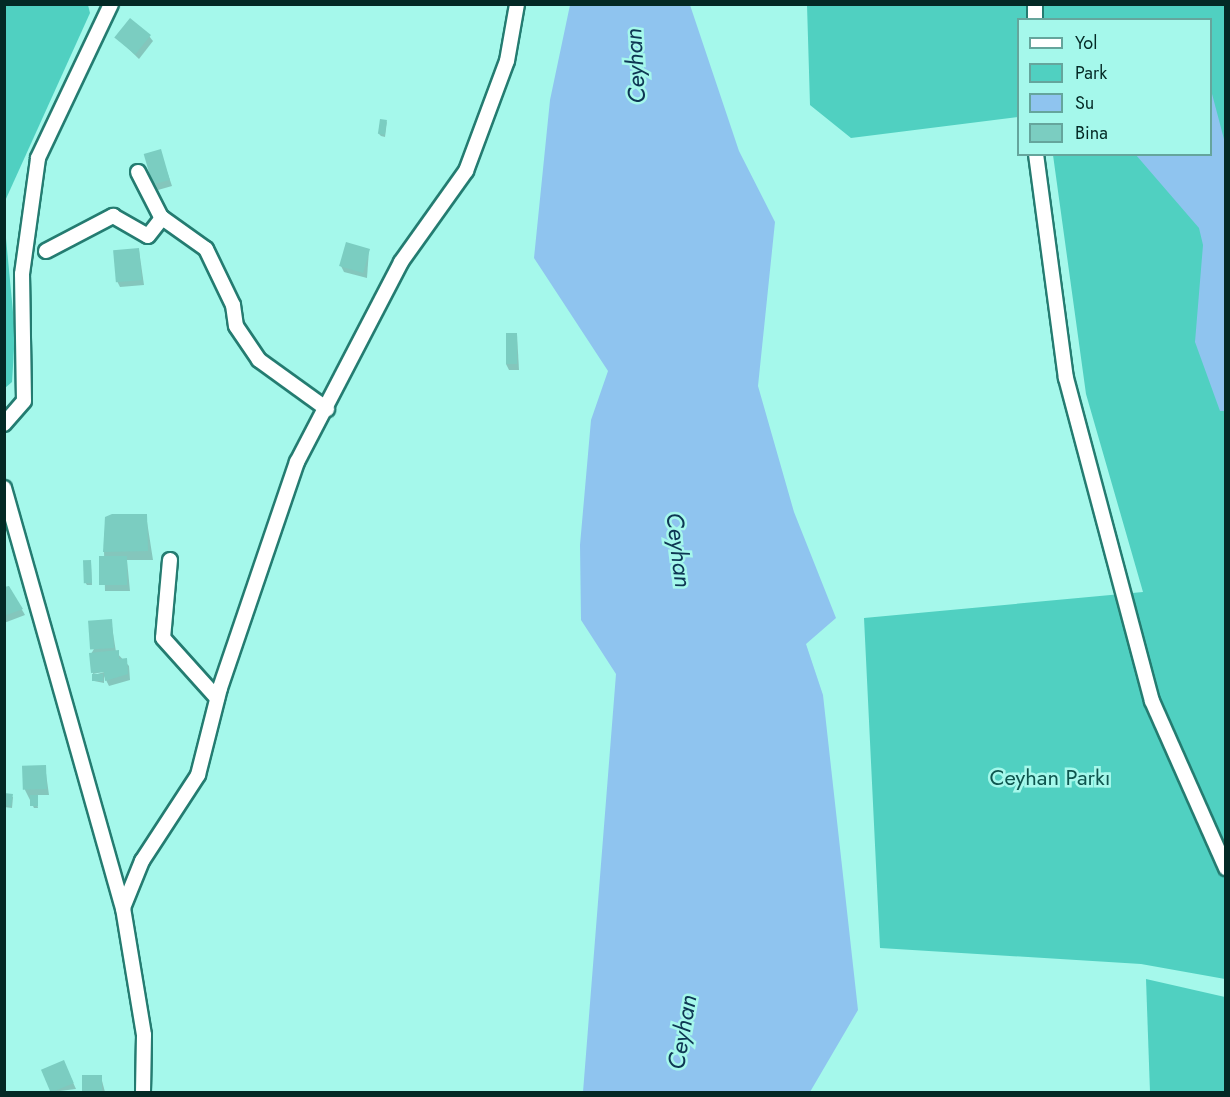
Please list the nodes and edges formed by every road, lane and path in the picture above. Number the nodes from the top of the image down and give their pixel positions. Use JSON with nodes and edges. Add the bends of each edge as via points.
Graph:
{"nodes":[{"id":1,"x":111,"y":4,"type":"edge"},
{"id":2,"x":518,"y":4,"type":"edge"},
{"id":3,"x":1036,"y":156,"type":"edge"},
{"id":4,"x":138,"y":172,"type":"dead end"},
{"id":5,"x":162,"y":218,"type":"junction"},
{"id":6,"x":46,"y":251,"type":"dead end"},
{"id":7,"x":327,"y":409,"type":"junction"},
{"id":8,"x":4,"y":424,"type":"edge"},
{"id":9,"x":4,"y":488,"type":"edge"},
{"id":10,"x":170,"y":560,"type":"dead end"},
{"id":11,"x":217,"y":698,"type":"junction"},
{"id":12,"x":1226,"y":868,"type":"edge"},
{"id":13,"x":123,"y":908,"type":"junction"},
{"id":14,"x":144,"y":1092,"type":"edge"}],
"edges":[{"from":1,"to":8,"type":"street","via":[[38,158],[22,274],[24,401]]},
{"from":2,"to":7,"type":"street","via":[[507,61],[466,171],[401,262]]},
{"from":3,"to":12,"type":"street","via":[[1066,378],[1152,701]]},
{"from":4,"to":5,"type":"street"},
{"from":5,"to":6,"type":"street","via":[[148,236],[113,216]]},
{"from":5,"to":7,"type":"street","via":[[206,249],[233,305],[236,326],[259,360]]},
{"from":7,"to":11,"type":"street","via":[[297,462]]},
{"from":9,"to":13,"type":"street"},
{"from":10,"to":11,"type":"street","via":[[163,638]]},
{"from":11,"to":13,"type":"street","via":[[198,775],[142,861]]},
{"from":13,"to":14,"type":"street","via":[[144,1035]]}]}
